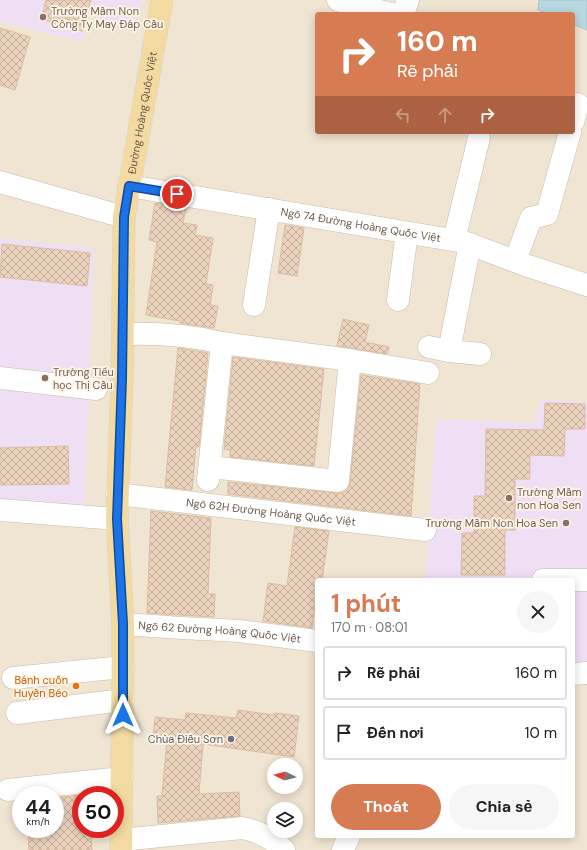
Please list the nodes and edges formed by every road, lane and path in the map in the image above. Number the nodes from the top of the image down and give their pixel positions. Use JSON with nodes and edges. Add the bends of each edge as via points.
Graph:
{"nodes":[{"id":1,"x":162,"y":0,"type":"edge"},
{"id":2,"x":338,"y":0,"type":"edge"},
{"id":3,"x":408,"y":0,"type":"edge"},
{"id":4,"x":384,"y":12,"type":"edge"},
{"id":5,"x":404,"y":12,"type":"edge"},
{"id":6,"x":569,"y":134,"type":"edge"},
{"id":7,"x":479,"y":138,"type":"dead end"},
{"id":8,"x":0,"y":182,"type":"edge"},
{"id":9,"x":129,"y":186,"type":"junction"},
{"id":10,"x":269,"y":209,"type":"junction"},
{"id":11,"x":124,"y":217,"type":"junction"},
{"id":12,"x":407,"y":232,"type":"junction"},
{"id":13,"x":462,"y":242,"type":"junction"},
{"id":14,"x":515,"y":261,"type":"junction"},
{"id":15,"x":587,"y":285,"type":"edge"},
{"id":16,"x":398,"y":300,"type":"dead end"},
{"id":17,"x":254,"y":305,"type":"dead end"},
{"id":18,"x":123,"y":334,"type":"junction"},
{"id":19,"x":222,"y":343,"type":"junction"},
{"id":20,"x":480,"y":354,"type":"dead end"},
{"id":21,"x":350,"y":360,"type":"junction"},
{"id":22,"x":428,"y":373,"type":"dead end"},
{"id":23,"x":0,"y":378,"type":"edge"},
{"id":24,"x":96,"y":389,"type":"dead end"},
{"id":25,"x":117,"y":494,"type":"junction"},
{"id":26,"x":0,"y":510,"type":"edge"},
{"id":27,"x":117,"y":519,"type":"junction"},
{"id":28,"x":425,"y":530,"type":"dead end"},
{"id":29,"x":575,"y":580,"type":"edge"},
{"id":30,"x":587,"y":580,"type":"edge"},
{"id":31,"x":123,"y":624,"type":"junction"},
{"id":32,"x":315,"y":641,"type":"edge"},
{"id":33,"x":123,"y":667,"type":"junction"},
{"id":34,"x":587,"y":673,"type":"edge"},
{"id":35,"x":575,"y":674,"type":"edge"},
{"id":36,"x":13,"y":678,"type":"dead end"},
{"id":37,"x":123,"y":700,"type":"junction"},
{"id":38,"x":17,"y":713,"type":"dead end"},
{"id":39,"x":122,"y":778,"type":"junction"},
{"id":40,"x":8,"y":790,"type":"dead end"},
{"id":41,"x":348,"y":838,"type":"edge"},
{"id":42,"x":121,"y":845,"type":"edge"},
{"id":43,"x":284,"y":850,"type":"edge"},
{"id":44,"x":343,"y":850,"type":"edge"}],
"edges":[{"from":1,"to":9,"type":"main road","name":"Đường Hoàng Quốc Việt"},
{"from":2,"to":4,"type":"street"},
{"from":3,"to":5,"type":"street"},
{"from":6,"to":14,"type":"street","via":[[547,214],[531,218]]},
{"from":7,"to":13,"type":"street"},
{"from":8,"to":11,"type":"street"},
{"from":9,"to":10,"type":"street","name":"Ngõ 74 Đường Hoàng Quốc Việt"},
{"from":9,"to":11,"type":"main road","name":"Đường Hoàng Quốc Việt"},
{"from":10,"to":12,"type":"street","name":"Ngõ 74 Đường Hoàng Quốc Việt"},
{"from":10,"to":17,"type":"street"},
{"from":11,"to":18,"type":"main road","name":"Đường Hoàng Quốc Việt"},
{"from":12,"to":13,"type":"street","name":"Ngõ 74 Đường Hoàng Quốc Việt"},
{"from":12,"to":16,"type":"street"},
{"from":13,"to":14,"type":"street","name":"Ngõ 74 Đường Hoàng Quốc Việt"},
{"from":13,"to":20,"type":"street","via":[[439,349]]},
{"from":14,"to":15,"type":"street","name":"Ngõ 74 Đường Hoàng Quốc Việt"},
{"from":18,"to":19,"type":"street","via":[[141,333]]},
{"from":18,"to":25,"type":"main road","name":"Đường Hoàng Quốc Việt"},
{"from":19,"to":21,"type":"street"},
{"from":19,"to":21,"type":"street","via":[[209,474],[338,481]]},
{"from":21,"to":22,"type":"street"},
{"from":23,"to":24,"type":"street"},
{"from":25,"to":27,"type":"main road","name":"Đường Hoàng Quốc Việt"},
{"from":25,"to":28,"type":"street","name":"Ngõ 62H Đường Hoàng Quốc Việt"},
{"from":26,"to":27,"type":"street"},
{"from":27,"to":31,"type":"main road","name":"Đường Hoàng Quốc Việt"},
{"from":29,"to":30,"type":"street"},
{"from":31,"to":32,"type":"street","name":"Ngõ 62 Đường Hoàng Quốc Việt","via":[[239,631]]},
{"from":31,"to":33,"type":"main road","name":"Đường Hoàng Quốc Việt"},
{"from":33,"to":36,"type":"street"},
{"from":33,"to":37,"type":"main road","name":"Đường Hoàng Quốc Việt"},
{"from":34,"to":35,"type":"street"},
{"from":37,"to":38,"type":"street"},
{"from":37,"to":39,"type":"main road","name":"Đường Hoàng Quốc Việt"},
{"from":39,"to":40,"type":"street"},
{"from":39,"to":42,"type":"main road","name":"Đường Hoàng Quốc Việt"},
{"from":41,"to":44,"type":"street"},
{"from":42,"to":43,"type":"street","via":[[242,828],[254,830],[275,841]]}]}
